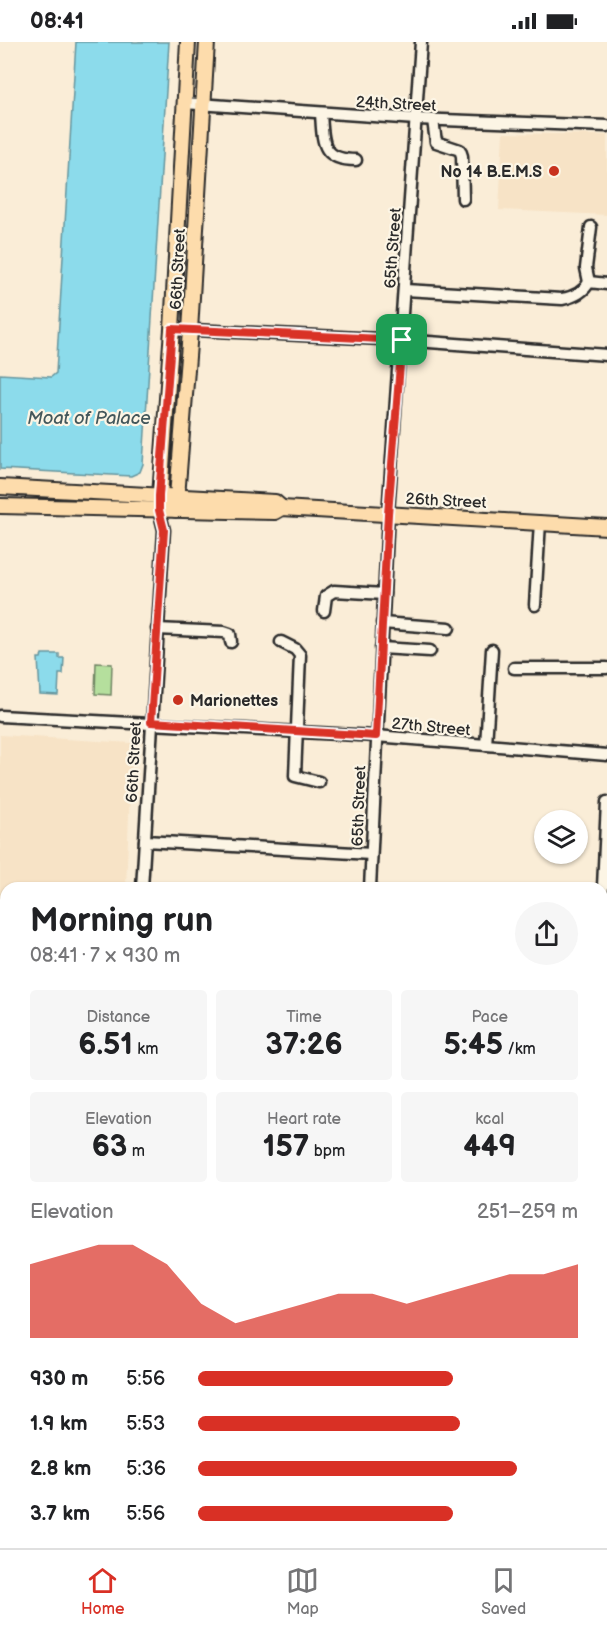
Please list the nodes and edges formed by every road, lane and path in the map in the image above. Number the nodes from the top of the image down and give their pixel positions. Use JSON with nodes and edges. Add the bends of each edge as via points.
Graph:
{"nodes":[{"id":1,"x":188,"y":42,"type":"edge"},
{"id":2,"x":207,"y":42,"type":"edge"},
{"id":3,"x":421,"y":42,"type":"edge"},
{"id":4,"x":184,"y":103,"type":"junction"},
{"id":5,"x":203,"y":105,"type":"junction"},
{"id":6,"x":321,"y":113,"type":"junction"},
{"id":7,"x":416,"y":119,"type":"junction"},
{"id":8,"x":433,"y":120,"type":"junction"},
{"id":9,"x":607,"y":126,"type":"edge"},
{"id":10,"x":356,"y":160,"type":"dead end"},
{"id":11,"x":463,"y":200,"type":"dead end"},
{"id":12,"x":591,"y":228,"type":"dead end"},
{"id":13,"x":589,"y":282,"type":"junction"},
{"id":14,"x":607,"y":284,"type":"edge"},
{"id":15,"x":405,"y":290,"type":"junction"},
{"id":16,"x":172,"y":329,"type":"junction"},
{"id":17,"x":190,"y":331,"type":"junction"},
{"id":18,"x":402,"y":340,"type":"junction"},
{"id":19,"x":607,"y":355,"type":"edge"},
{"id":20,"x":0,"y":487,"type":"edge"},
{"id":21,"x":159,"y":503,"type":"junction"},
{"id":22,"x":176,"y":504,"type":"junction"},
{"id":23,"x":0,"y":506,"type":"edge"},
{"id":24,"x":388,"y":514,"type":"junction"},
{"id":25,"x":540,"y":522,"type":"junction"},
{"id":26,"x":607,"y":527,"type":"edge"},
{"id":27,"x":164,"y":530,"type":"junction"},
{"id":28,"x":384,"y":594,"type":"junction"},
{"id":29,"x":535,"y":605,"type":"dead end"},
{"id":30,"x":324,"y":611,"type":"dead end"},
{"id":31,"x":382,"y":623,"type":"junction"},
{"id":32,"x":449,"y":628,"type":"dead end"},
{"id":33,"x":157,"y":629,"type":"junction"},
{"id":34,"x":231,"y":642,"type":"dead end"},
{"id":35,"x":281,"y":642,"type":"dead end"},
{"id":36,"x":381,"y":648,"type":"junction"},
{"id":37,"x":492,"y":650,"type":"dead end"},
{"id":38,"x":430,"y":651,"type":"dead end"},
{"id":39,"x":514,"y":668,"type":"dead end"},
{"id":40,"x":607,"y":669,"type":"edge"},
{"id":41,"x":0,"y":716,"type":"edge"},
{"id":42,"x":151,"y":722,"type":"junction"},
{"id":43,"x":297,"y":732,"type":"junction"},
{"id":44,"x":376,"y":736,"type":"junction"},
{"id":45,"x":486,"y":745,"type":"junction"},
{"id":46,"x":607,"y":755,"type":"edge"},
{"id":47,"x":319,"y":782,"type":"dead end"},
{"id":48,"x":607,"y":802,"type":"edge"},
{"id":49,"x":145,"y":841,"type":"junction"},
{"id":50,"x":371,"y":854,"type":"junction"},
{"id":51,"x":142,"y":882,"type":"edge"},
{"id":52,"x":370,"y":882,"type":"edge"},
{"id":53,"x":603,"y":882,"type":"edge"}],
"edges":[{"from":1,"to":4,"type":"main road","name":"66th Street"},
{"from":2,"to":5,"type":"main road","name":"66th Street"},
{"from":3,"to":7,"type":"street","name":"65th Street"},
{"from":4,"to":5,"type":"street","name":"24th Street"},
{"from":4,"to":16,"type":"main road","name":"66th Street"},
{"from":5,"to":6,"type":"street","name":"24th Street"},
{"from":5,"to":17,"type":"main road","name":"66th Street"},
{"from":6,"to":7,"type":"street","name":"24th Street"},
{"from":6,"to":10,"type":"street","via":[[322,137],[329,153]]},
{"from":7,"to":8,"type":"street","name":"24th Street"},
{"from":7,"to":15,"type":"street","name":"65th Street"},
{"from":8,"to":9,"type":"street","name":"24th Street"},
{"from":8,"to":11,"type":"street","via":[[436,142],[460,150]]},
{"from":12,"to":13,"type":"street","via":[[586,268]]},
{"from":13,"to":14,"type":"street"},
{"from":13,"to":15,"type":"street","via":[[573,297],[562,299]]},
{"from":15,"to":18,"type":"street","name":"65th Street"},
{"from":16,"to":17,"type":"street"},
{"from":16,"to":21,"type":"main road","name":"66th Street"},
{"from":17,"to":18,"type":"street"},
{"from":17,"to":22,"type":"main road","name":"66th Street"},
{"from":18,"to":19,"type":"street"},
{"from":18,"to":24,"type":"street","name":"65th Street"},
{"from":20,"to":21,"type":"main road","name":"26th Street"},
{"from":21,"to":22,"type":"main road","name":"26th Street"},
{"from":21,"to":23,"type":"main road","name":"26th Street"},
{"from":21,"to":27,"type":"street","name":"66th Street"},
{"from":22,"to":24,"type":"main road","name":"26th Street","via":[[275,502],[282,508]]},
{"from":22,"to":27,"type":"street","name":"66th Street"},
{"from":24,"to":25,"type":"main road","name":"26th Street"},
{"from":24,"to":28,"type":"street","name":"65th Street"},
{"from":25,"to":26,"type":"main road","name":"26th Street"},
{"from":25,"to":29,"type":"street"},
{"from":27,"to":33,"type":"street","name":"66th Street"},
{"from":28,"to":30,"type":"street","via":[[333,591],[326,596]]},
{"from":28,"to":31,"type":"street","name":"65th Street"},
{"from":31,"to":32,"type":"street"},
{"from":31,"to":36,"type":"street","name":"65th Street"},
{"from":33,"to":34,"type":"street","via":[[224,632],[230,634]]},
{"from":33,"to":42,"type":"street","name":"66th Street"},
{"from":35,"to":43,"type":"street","via":[[300,655]]},
{"from":36,"to":38,"type":"street"},
{"from":36,"to":44,"type":"street","name":"65th Street"},
{"from":37,"to":45,"type":"street"},
{"from":39,"to":40,"type":"street"},
{"from":41,"to":42,"type":"street","name":"27th Street"},
{"from":42,"to":43,"type":"street","name":"27th Street"},
{"from":42,"to":49,"type":"street","name":"66th Street"},
{"from":43,"to":44,"type":"street","name":"27th Street"},
{"from":43,"to":47,"type":"street","via":[[295,776]]},
{"from":44,"to":45,"type":"street","name":"27th Street"},
{"from":44,"to":50,"type":"street","name":"65th Street"},
{"from":45,"to":46,"type":"street","name":"27th Street"},
{"from":48,"to":53,"type":"street"},
{"from":49,"to":50,"type":"street"},
{"from":49,"to":51,"type":"street","name":"66th Street"},
{"from":50,"to":52,"type":"street","name":"65th Street"}]}
